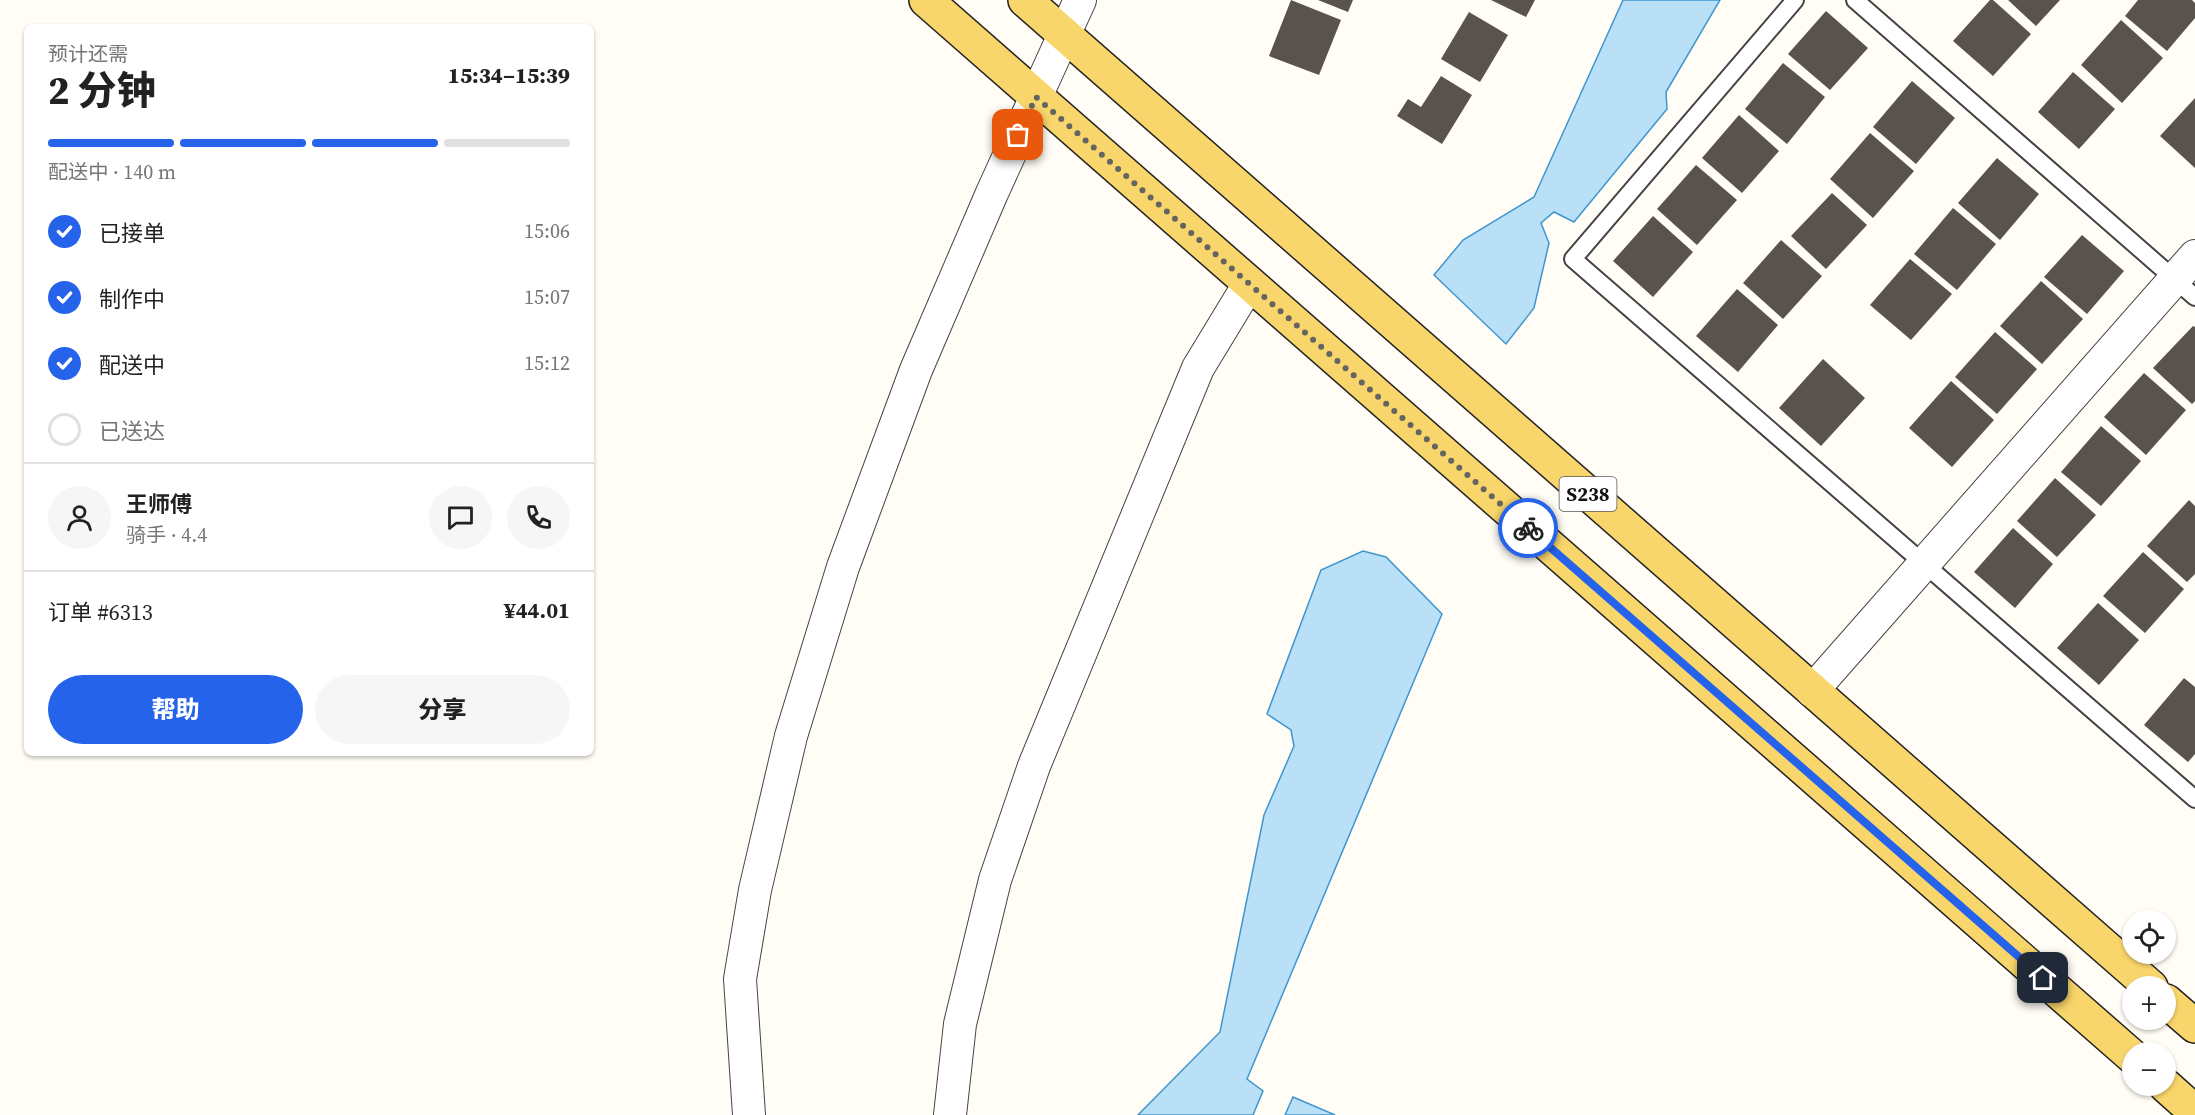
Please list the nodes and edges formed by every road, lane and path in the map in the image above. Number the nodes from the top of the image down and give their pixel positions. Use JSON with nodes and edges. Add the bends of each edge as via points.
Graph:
{"nodes":[{"id":1,"x":926,"y":0,"type":"edge"},
{"id":2,"x":1025,"y":0,"type":"edge"},
{"id":3,"x":1080,"y":0,"type":"edge"},
{"id":4,"x":1796,"y":0,"type":"edge"},
{"id":5,"x":1855,"y":0,"type":"edge"},
{"id":6,"x":1065,"y":34,"type":"junction"},
{"id":7,"x":1036,"y":97,"type":"junction"},
{"id":8,"x":2195,"y":256,"type":"edge"},
{"id":9,"x":1250,"y":284,"type":"junction"},
{"id":10,"x":2185,"y":288,"type":"edge"},
{"id":11,"x":1924,"y":563,"type":"junction"},
{"id":12,"x":1812,"y":691,"type":"junction"},
{"id":13,"x":2195,"y":799,"type":"edge"},
{"id":14,"x":2138,"y":976,"type":"edge"},
{"id":15,"x":2176,"y":1009,"type":"edge"},
{"id":16,"x":2195,"y":1026,"type":"edge"},
{"id":17,"x":2122,"y":1047,"type":"edge"},
{"id":18,"x":2176,"y":1095,"type":"edge"},
{"id":19,"x":2195,"y":1112,"type":"edge"},
{"id":20,"x":749,"y":1115,"type":"edge"},
{"id":21,"x":950,"y":1115,"type":"edge"}],
"edges":[{"from":1,"to":7,"type":"main road"},
{"from":2,"to":6,"type":"main road","number":"S238"},
{"from":3,"to":6,"type":"street"},
{"from":4,"to":11,"type":"lane","via":[[1573,259]]},
{"from":5,"to":10,"type":"lane"},
{"from":6,"to":7,"type":"street"},
{"from":6,"to":12,"type":"main road","number":"S238"},
{"from":7,"to":9,"type":"main road"},
{"from":7,"to":20,"type":"street","via":[[916,370],[843,567],[791,736],[755,890],[740,979]]},
{"from":8,"to":10,"type":"street"},
{"from":9,"to":17,"type":"main road"},
{"from":9,"to":21,"type":"street","via":[[1198,368],[1035,766],[995,880],[960,1024]]},
{"from":10,"to":11,"type":"street"},
{"from":11,"to":12,"type":"street"},
{"from":11,"to":13,"type":"lane"},
{"from":12,"to":14,"type":"main road","number":"S238"},
{"from":15,"to":16,"type":"main road"},
{"from":18,"to":19,"type":"main road"}]}
